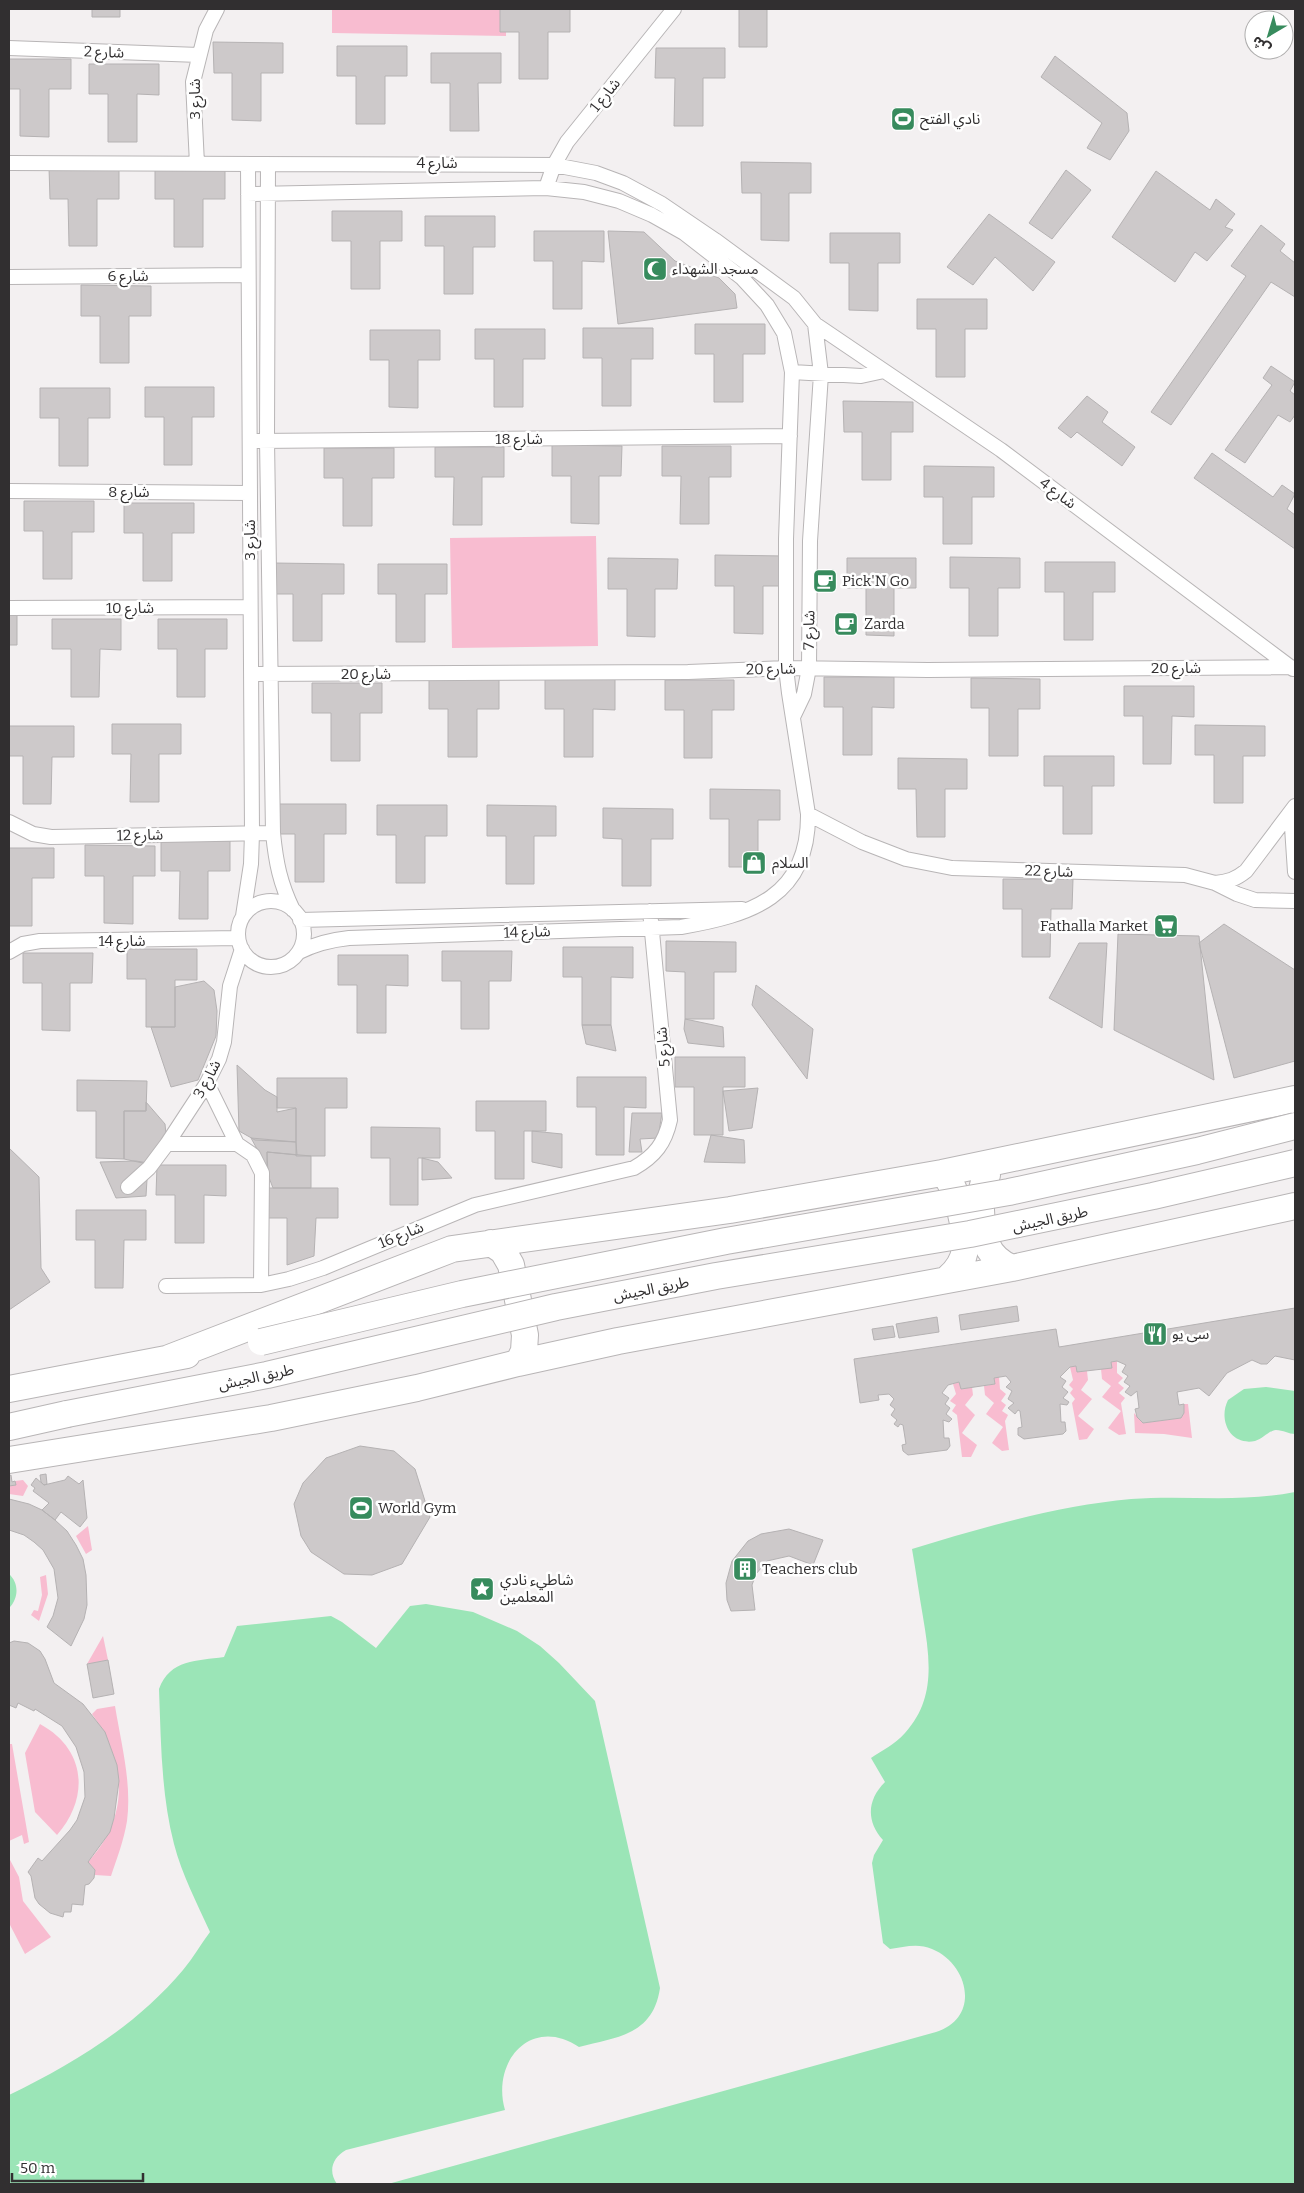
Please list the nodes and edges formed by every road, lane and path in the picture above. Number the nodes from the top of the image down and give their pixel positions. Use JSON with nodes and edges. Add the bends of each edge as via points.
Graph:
{"nodes":[{"id":1,"x":216,"y":9,"type":"edge"},
{"id":2,"x":674,"y":9,"type":"edge"},
{"id":3,"x":9,"y":48,"type":"edge"},
{"id":4,"x":199,"y":55,"type":"junction"},
{"id":5,"x":9,"y":163,"type":"edge"},
{"id":6,"x":197,"y":164,"type":"junction"},
{"id":7,"x":248,"y":164,"type":"junction"},
{"id":8,"x":268,"y":164,"type":"junction"},
{"id":9,"x":554,"y":165,"type":"junction"},
{"id":10,"x":546,"y":188,"type":"junction"},
{"id":11,"x":248,"y":194,"type":"junction"},
{"id":12,"x":268,"y":194,"type":"junction"},
{"id":13,"x":248,"y":275,"type":"junction"},
{"id":14,"x":9,"y":277,"type":"edge"},
{"id":15,"x":248,"y":320,"type":"junction"},
{"id":16,"x":268,"y":320,"type":"junction"},
{"id":17,"x":815,"y":324,"type":"junction"},
{"id":18,"x":884,"y":371,"type":"junction"},
{"id":19,"x":792,"y":372,"type":"junction"},
{"id":20,"x":821,"y":374,"type":"junction"},
{"id":21,"x":790,"y":436,"type":"junction"},
{"id":22,"x":267,"y":440,"type":"junction"},
{"id":23,"x":249,"y":441,"type":"junction"},
{"id":24,"x":9,"y":491,"type":"edge"},
{"id":25,"x":250,"y":493,"type":"junction"},
{"id":26,"x":250,"y":607,"type":"junction"},
{"id":27,"x":9,"y":608,"type":"edge"},
{"id":28,"x":786,"y":668,"type":"junction"},
{"id":29,"x":809,"y":668,"type":"junction"},
{"id":30,"x":1293,"y":669,"type":"edge"},
{"id":31,"x":251,"y":674,"type":"junction"},
{"id":32,"x":270,"y":674,"type":"junction"},
{"id":33,"x":793,"y":717,"type":"junction"},
{"id":34,"x":1293,"y":809,"type":"edge"},
{"id":35,"x":808,"y":814,"type":"junction"},
{"id":36,"x":9,"y":822,"type":"edge"},
{"id":37,"x":252,"y":833,"type":"junction"},
{"id":38,"x":274,"y":833,"type":"junction"},
{"id":39,"x":1295,"y":872,"type":"edge"},
{"id":40,"x":1214,"y":884,"type":"junction"},
{"id":41,"x":1295,"y":901,"type":"edge"},
{"id":42,"x":755,"y":908,"type":"junction"},
{"id":43,"x":650,"y":911,"type":"junction"},
{"id":44,"x":297,"y":915,"type":"junction"},
{"id":45,"x":243,"y":916,"type":"junction"},
{"id":46,"x":652,"y":927,"type":"junction"},
{"id":47,"x":240,"y":944,"type":"junction"},
{"id":48,"x":9,"y":952,"type":"edge"},
{"id":49,"x":298,"y":952,"type":"junction"},
{"id":50,"x":207,"y":1083,"type":"junction"},
{"id":51,"x":1295,"y":1099,"type":"edge"},
{"id":52,"x":1295,"y":1126,"type":"edge"},
{"id":53,"x":167,"y":1144,"type":"junction"},
{"id":54,"x":237,"y":1144,"type":"junction"},
{"id":55,"x":999,"y":1162,"type":"junction"},
{"id":56,"x":1295,"y":1163,"type":"edge"},
{"id":57,"x":634,"y":1168,"type":"joint"},
{"id":58,"x":942,"y":1174,"type":"junction"},
{"id":59,"x":128,"y":1187,"type":"dead end"},
{"id":60,"x":1295,"y":1206,"type":"edge"},
{"id":61,"x":490,"y":1243,"type":"junction"},
{"id":62,"x":1012,"y":1268,"type":"junction"},
{"id":63,"x":948,"y":1278,"type":"junction"},
{"id":64,"x":261,"y":1285,"type":"junction"},
{"id":65,"x":166,"y":1286,"type":"dead end"},
{"id":66,"x":169,"y":1358,"type":"junction"},
{"id":67,"x":518,"y":1363,"type":"junction"},
{"id":68,"x":9,"y":1389,"type":"edge"},
{"id":69,"x":9,"y":1427,"type":"edge"},
{"id":70,"x":9,"y":1460,"type":"edge"}],
"edges":[{"from":1,"to":4,"type":"street","name":"شارع 3"},
{"from":2,"to":9,"type":"street","name":"شارع 1","via":[[567,142]]},
{"from":3,"to":4,"type":"street","name":"شارع 2"},
{"from":4,"to":6,"type":"street","name":"شارع 3","via":[[193,82]]},
{"from":5,"to":6,"type":"street","name":"شارع 4"},
{"from":6,"to":7,"type":"street","name":"شارع 4"},
{"from":7,"to":8,"type":"street","name":"شارع 4"},
{"from":7,"to":11,"type":"street","name":"شارع 3"},
{"from":8,"to":9,"type":"street","name":"شارع 4"},
{"from":8,"to":12,"type":"street","name":"شارع 3"},
{"from":9,"to":10,"type":"street","name":"شارع 1"},
{"from":9,"to":17,"type":"street","name":"شارع 4","via":[[596,173],[662,204],[794,298]]},
{"from":10,"to":12,"type":"street","name":"شارع 4"},
{"from":10,"to":19,"type":"street","name":"شارع 4","via":[[584,192],[619,201],[676,228],[714,254],[767,305],[784,333]]},
{"from":11,"to":12,"type":"street","name":"شارع 4"},
{"from":11,"to":13,"type":"street","name":"شارع 3"},
{"from":12,"to":16,"type":"street","name":"شارع 3"},
{"from":13,"to":14,"type":"street","name":"شارع 6"},
{"from":13,"to":15,"type":"street","name":"شارع 3"},
{"from":15,"to":16,"type":"street"},
{"from":15,"to":23,"type":"street","name":"شارع 3"},
{"from":16,"to":22,"type":"street","name":"شارع 3"},
{"from":17,"to":18,"type":"street","name":"شارع 4"},
{"from":17,"to":20,"type":"street"},
{"from":18,"to":20,"type":"street","via":[[861,376]]},
{"from":18,"to":30,"type":"street","name":"شارع 4","via":[[1002,450]]},
{"from":19,"to":20,"type":"street"},
{"from":19,"to":21,"type":"street","name":"شارع 7"},
{"from":20,"to":29,"type":"street","name":"شارع 7","via":[[810,541]]},
{"from":21,"to":22,"type":"street","name":"شارع 18"},
{"from":21,"to":28,"type":"street","name":"شارع 7"},
{"from":22,"to":23,"type":"street","name":"شارع 18"},
{"from":22,"to":32,"type":"street","name":"شارع 3"},
{"from":23,"to":25,"type":"street","name":"شارع 3"},
{"from":24,"to":25,"type":"street","name":"شارع 8"},
{"from":25,"to":26,"type":"street","name":"شارع 3"},
{"from":26,"to":27,"type":"street","name":"شارع 10"},
{"from":26,"to":31,"type":"street","name":"شارع 3"},
{"from":28,"to":29,"type":"street","name":"شارع 20"},
{"from":28,"to":32,"type":"street","name":"شارع 20","via":[[688,672]]},
{"from":28,"to":33,"type":"street","name":"شارع 7"},
{"from":29,"to":30,"type":"street","name":"شارع 20"},
{"from":29,"to":33,"type":"street","name":"شارع 7","via":[[804,694]]},
{"from":31,"to":32,"type":"street","name":"شارع 20"},
{"from":31,"to":37,"type":"street","name":"شارع 3"},
{"from":32,"to":38,"type":"street","name":"شارع 3"},
{"from":33,"to":35,"type":"street","name":"شارع 14"},
{"from":34,"to":39,"type":"street"},
{"from":34,"to":40,"type":"street","via":[[1246,871],[1232,880]]},
{"from":35,"to":40,"type":"street","name":"شارع 22","via":[[862,842],[906,859],[952,868],[1185,875]]},
{"from":35,"to":42,"type":"street","name":"شارع 14","via":[[806,846],[790,880],[775,896]]},
{"from":36,"to":37,"type":"street","name":"شارع 12","via":[[33,834],[51,837]]},
{"from":37,"to":38,"type":"street","name":"شارع 12"},
{"from":37,"to":45,"type":"street","name":"شارع 3"},
{"from":38,"to":44,"type":"street","name":"شارع 3","via":[[282,888]]},
{"from":40,"to":41,"type":"street","name":"شارع 22","via":[[1255,900]]},
{"from":42,"to":43,"type":"street","name":"شارع 14"},
{"from":42,"to":46,"type":"street","name":"شارع 14","via":[[718,921],[681,927]]},
{"from":43,"to":44,"type":"street","name":"شارع 14"},
{"from":43,"to":46,"type":"street","name":"شارع 5"},
{"from":44,"to":45,"type":"street","via":[[284,904],[272,902],[256,905]]},
{"from":44,"to":49,"type":"street","via":[[304,931]]},
{"from":45,"to":47,"type":"street","via":[[239,927]]},
{"from":46,"to":49,"type":"street","name":"شارع 14","via":[[349,938],[314,944]]},
{"from":46,"to":57,"type":"street","name":"شارع 5","via":[[670,1120],[659,1149]]},
{"from":47,"to":48,"type":"street","name":"شارع 14","via":[[40,941],[23,944]]},
{"from":47,"to":49,"type":"street","via":[[248,958],[269,967],[286,963]]},
{"from":47,"to":50,"type":"street","name":"شارع 3","via":[[230,986],[224,1042]]},
{"from":50,"to":53,"type":"street","name":"شارع 3"},
{"from":50,"to":54,"type":"street"},
{"from":51,"to":55,"type":"highway"},
{"from":52,"to":66,"type":"highway","bridge":true,"via":[[1198,1151],[1018,1190],[726,1242],[462,1294],[216,1352]]},
{"from":53,"to":54,"type":"street"},
{"from":53,"to":59,"type":"street","name":"شارع 3","via":[[150,1168]]},
{"from":54,"to":64,"type":"street","via":[[253,1155],[262,1173]]},
{"from":55,"to":58,"type":"highway"},
{"from":55,"to":62,"type":"highway","via":[[982,1186],[982,1232],[990,1251]]},
{"from":56,"to":69,"type":"highway","name":"طريق الجيش","bridge":true,"via":[[979,1233],[716,1276],[556,1307],[267,1375]]},
{"from":57,"to":64,"type":"street","name":"شارع 16","via":[[475,1205],[323,1268]]},
{"from":58,"to":61,"type":"highway","via":[[730,1210]]},
{"from":58,"to":63,"type":"highway","via":[[957,1196],[967,1241],[960,1266]]},
{"from":60,"to":62,"type":"highway"},
{"from":61,"to":66,"type":"highway","via":[[452,1249]]},
{"from":61,"to":67,"type":"highway","via":[[503,1251],[511,1265],[526,1335]]},
{"from":62,"to":63,"type":"highway"},
{"from":63,"to":67,"type":"highway"},
{"from":64,"to":65,"type":"street","name":"شارع 16"},
{"from":66,"to":68,"type":"highway"},
{"from":67,"to":70,"type":"highway","via":[[418,1388],[271,1418]]}]}
